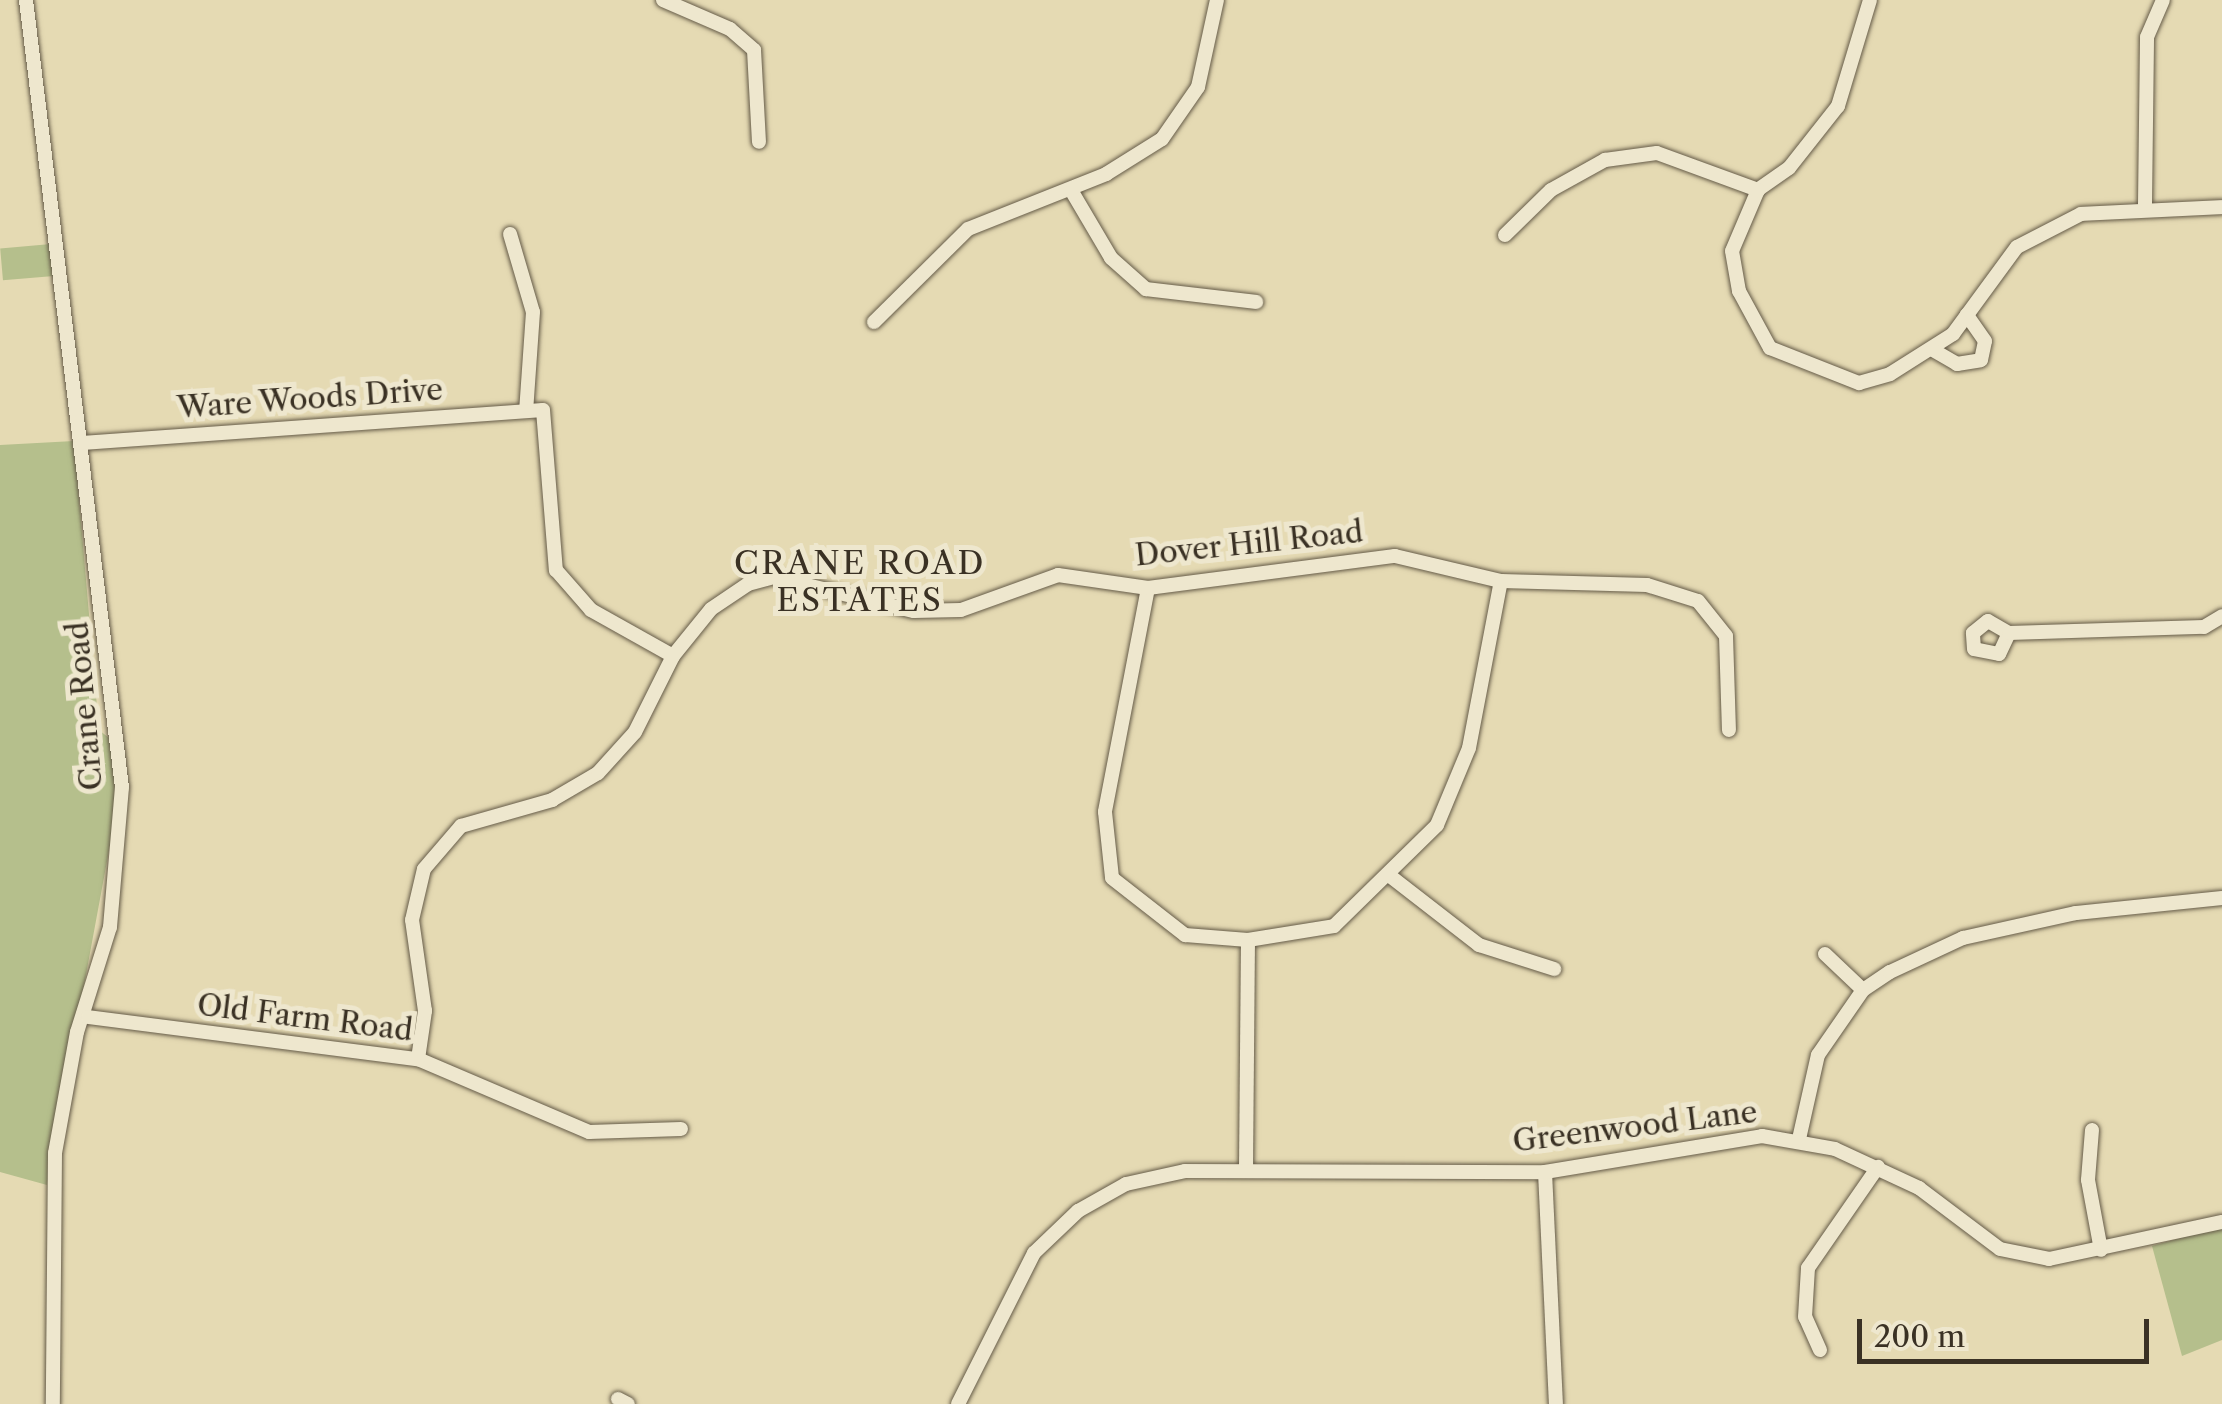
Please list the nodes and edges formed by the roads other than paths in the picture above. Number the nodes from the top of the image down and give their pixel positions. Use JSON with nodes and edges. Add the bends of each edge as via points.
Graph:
{"nodes":[{"id":1,"x":26,"y":0,"type":"edge"},
{"id":2,"x":663,"y":0,"type":"edge"},
{"id":3,"x":1216,"y":0,"type":"edge"},
{"id":4,"x":1870,"y":0,"type":"edge"},
{"id":5,"x":2163,"y":0,"type":"edge"},
{"id":6,"x":759,"y":142,"type":"dead end"},
{"id":7,"x":1070,"y":190,"type":"junction"},
{"id":8,"x":1758,"y":190,"type":"junction"},
{"id":9,"x":2144,"y":204,"type":"junction"},
{"id":10,"x":2222,"y":207,"type":"edge"},
{"id":11,"x":510,"y":234,"type":"dead end"},
{"id":12,"x":1505,"y":235,"type":"dead end"},
{"id":13,"x":1256,"y":302,"type":"dead end"},
{"id":14,"x":1967,"y":314,"type":"junction"},
{"id":15,"x":874,"y":322,"type":"dead end"},
{"id":16,"x":1933,"y":350,"type":"junction"},
{"id":17,"x":526,"y":411,"type":"junction"},
{"id":18,"x":82,"y":443,"type":"junction"},
{"id":19,"x":1501,"y":581,"type":"junction"},
{"id":20,"x":1148,"y":588,"type":"junction"},
{"id":21,"x":2222,"y":616,"type":"edge"},
{"id":22,"x":2008,"y":633,"type":"dead end"},
{"id":23,"x":673,"y":656,"type":"junction"},
{"id":24,"x":1729,"y":730,"type":"dead end"},
{"id":25,"x":1390,"y":876,"type":"junction"},
{"id":26,"x":2222,"y":898,"type":"edge"},
{"id":27,"x":1248,"y":940,"type":"junction"},
{"id":28,"x":1825,"y":954,"type":"dead end"},
{"id":29,"x":1554,"y":968,"type":"dead end"},
{"id":30,"x":1863,"y":990,"type":"junction"},
{"id":31,"x":88,"y":1017,"type":"junction"},
{"id":32,"x":418,"y":1059,"type":"junction"},
{"id":33,"x":681,"y":1129,"type":"dead end"},
{"id":34,"x":2092,"y":1130,"type":"dead end"},
{"id":35,"x":1799,"y":1140,"type":"junction"},
{"id":36,"x":1878,"y":1167,"type":"junction"},
{"id":37,"x":1246,"y":1168,"type":"junction"},
{"id":38,"x":1545,"y":1172,"type":"junction"},
{"id":39,"x":2222,"y":1222,"type":"edge"},
{"id":40,"x":2100,"y":1250,"type":"junction"},
{"id":41,"x":1820,"y":1350,"type":"dead end"},
{"id":42,"x":53,"y":1404,"type":"edge"},
{"id":43,"x":958,"y":1404,"type":"edge"},
{"id":44,"x":1556,"y":1404,"type":"edge"}],
"edges":[{"from":1,"to":18,"type":"street","name":"Crane Road"},
{"from":2,"to":6,"type":"street","via":[[730,29],[754,50]]},
{"from":3,"to":7,"type":"street","via":[[1198,87],[1162,138]]},
{"from":4,"to":8,"type":"street","via":[[1838,106],[1789,168]]},
{"from":5,"to":9,"type":"street","via":[[2147,37]]},
{"from":7,"to":13,"type":"street","via":[[1110,258],[1146,289]]},
{"from":7,"to":15,"type":"street","via":[[968,229]]},
{"from":8,"to":12,"type":"street","via":[[1657,152],[1605,160],[1551,190]]},
{"from":8,"to":16,"type":"street","via":[[1732,251],[1739,291],[1770,348],[1859,383]]},
{"from":9,"to":10,"type":"street"},
{"from":9,"to":14,"type":"street","via":[[2081,214],[2017,247]]},
{"from":11,"to":17,"type":"street","via":[[533,312]]},
{"from":14,"to":16,"type":"street"},
{"from":14,"to":16,"type":"street","via":[[1986,341],[1981,360],[1957,364]]},
{"from":17,"to":18,"type":"street","name":"Ware Woods Drive"},
{"from":17,"to":23,"type":"street","name":"Ware Woods Drive","via":[[543,410],[556,570],[592,610]]},
{"from":18,"to":31,"type":"street","name":"Crane Road","via":[[122,787],[110,927]]},
{"from":19,"to":20,"type":"street","name":"Dover Hill Road","via":[[1395,556]]},
{"from":19,"to":24,"type":"street","name":"Dover Hill Road","via":[[1627,584],[1698,600],[1726,636]]},
{"from":19,"to":25,"type":"street","via":[[1458,783],[1436,825]]},
{"from":20,"to":23,"type":"street","name":"Dover Hill Road","via":[[1058,576],[961,610],[914,611],[774,578],[728,595]]},
{"from":20,"to":27,"type":"street","via":[[1105,812],[1112,878],[1185,935]]},
{"from":21,"to":22,"type":"street","via":[[2204,627]]},
{"from":23,"to":32,"type":"street","name":"Dover Hill Road","via":[[635,732],[598,773],[552,800],[461,826],[424,868],[412,920],[425,1011]]},
{"from":25,"to":27,"type":"street","via":[[1334,926]]},
{"from":25,"to":29,"type":"street","via":[[1479,945]]},
{"from":26,"to":30,"type":"street","via":[[2076,913],[1963,938]]},
{"from":27,"to":37,"type":"street"},
{"from":28,"to":30,"type":"street"},
{"from":30,"to":35,"type":"street","via":[[1818,1055]]},
{"from":31,"to":32,"type":"street","name":"Old Farm Road"},
{"from":31,"to":42,"type":"street","name":"Crane Road","via":[[55,1153]]},
{"from":32,"to":33,"type":"street","name":"Old Farm Road","via":[[589,1132]]},
{"from":34,"to":40,"type":"street","via":[[2088,1180]]},
{"from":35,"to":36,"type":"street","name":"Greenwood Lane"},
{"from":35,"to":38,"type":"street","name":"Greenwood Lane","via":[[1712,1141]]},
{"from":36,"to":40,"type":"street","name":"Greenwood Lane","via":[[2000,1249],[2048,1260]]},
{"from":36,"to":41,"type":"street","via":[[1808,1268],[1806,1317]]},
{"from":37,"to":38,"type":"street","name":"Greenwood Lane"},
{"from":37,"to":43,"type":"street","name":"Greenwood Lane","via":[[1126,1184],[1078,1211],[1034,1253]]},
{"from":38,"to":44,"type":"street"},
{"from":39,"to":40,"type":"street","name":"Greenwood Lane"}]}
